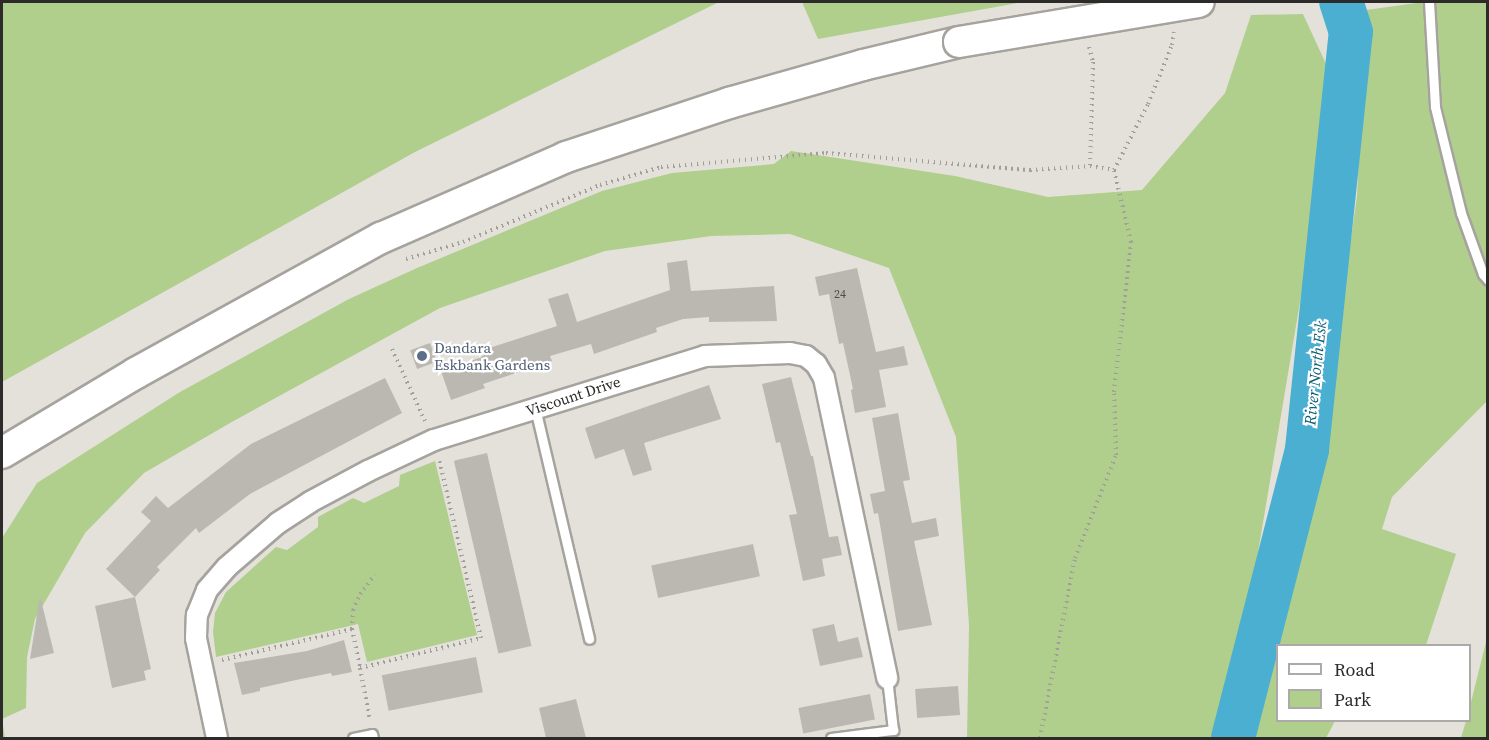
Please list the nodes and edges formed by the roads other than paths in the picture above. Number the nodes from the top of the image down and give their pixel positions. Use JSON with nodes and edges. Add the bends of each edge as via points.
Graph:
{"nodes":[{"id":1,"x":1198,"y":2,"type":"edge"},
{"id":2,"x":1429,"y":2,"type":"edge"},
{"id":3,"x":1488,"y":280,"type":"edge"},
{"id":4,"x":535,"y":408,"type":"junction"},
{"id":5,"x":5,"y":454,"type":"edge"},
{"id":6,"x":589,"y":639,"type":"dead end"},
{"id":7,"x":886,"y":678,"type":"joint"},
{"id":8,"x":373,"y":736,"type":"edge"},
{"id":9,"x":217,"y":738,"type":"edge"},
{"id":10,"x":353,"y":738,"type":"edge"},
{"id":11,"x":831,"y":738,"type":"edge"}],
"edges":[{"from":1,"to":5,"type":"main road","bridge":true,"via":[[959,42],[863,65],[633,132],[566,157],[381,238],[136,373]]},
{"from":2,"to":3,"type":"lane","via":[[1435,107],[1461,213]]},
{"from":4,"to":6,"type":"lane"},
{"from":4,"to":7,"type":"street","name":"Viscount Drive","via":[[691,358],[790,353],[811,360],[824,378]]},
{"from":4,"to":9,"type":"street","name":"Viscount Drive","via":[[434,440],[310,502],[226,567],[207,590],[197,615],[196,638]]},
{"from":7,"to":11,"type":"lane","via":[[893,730]]},
{"from":8,"to":10,"type":"lane"}]}
